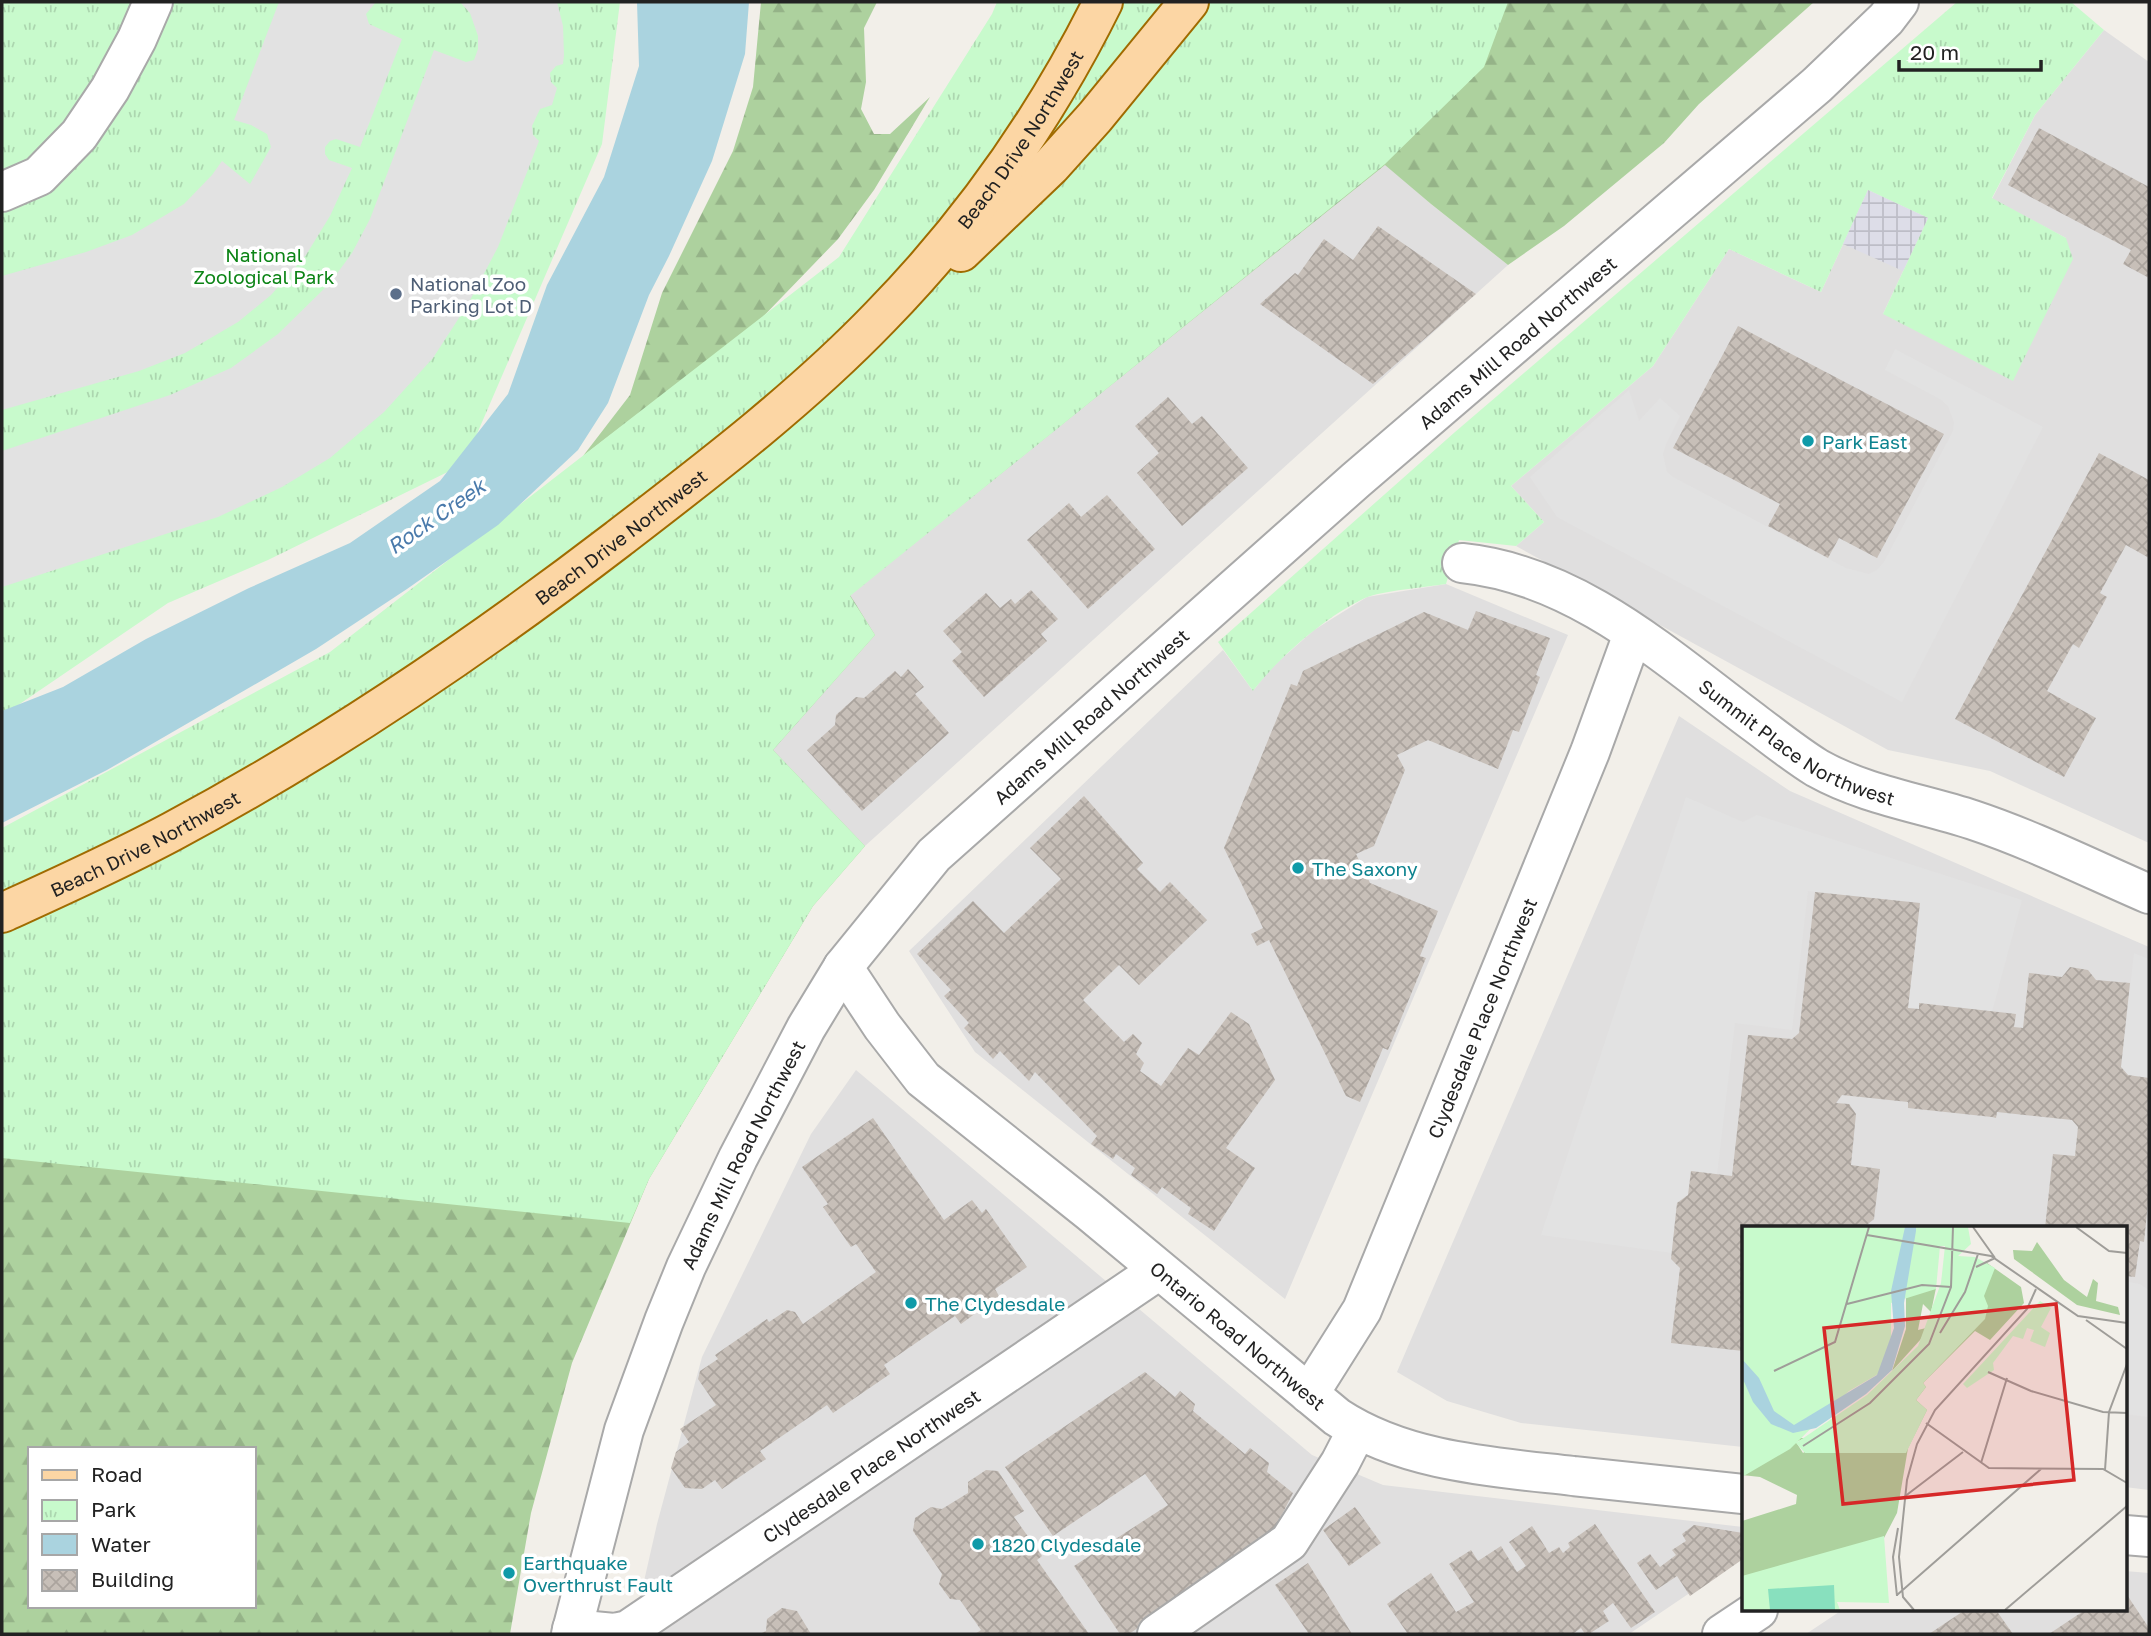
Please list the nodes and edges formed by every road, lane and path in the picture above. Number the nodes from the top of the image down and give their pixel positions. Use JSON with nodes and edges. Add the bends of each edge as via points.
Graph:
{"nodes":[{"id":1,"x":153,"y":2,"type":"edge"},
{"id":2,"x":1102,"y":2,"type":"edge"},
{"id":3,"x":1189,"y":2,"type":"edge"},
{"id":4,"x":1899,"y":2,"type":"edge"},
{"id":5,"x":2,"y":192,"type":"edge"},
{"id":6,"x":881,"y":317,"type":"junction"},
{"id":7,"x":1462,"y":563,"type":"dead end"},
{"id":8,"x":1633,"y":634,"type":"junction"},
{"id":9,"x":2149,"y":894,"type":"edge"},
{"id":10,"x":2,"y":913,"type":"edge"},
{"id":11,"x":843,"y":967,"type":"junction"},
{"id":12,"x":1159,"y":1270,"type":"junction"},
{"id":13,"x":1309,"y":1394,"type":"junction"},
{"id":14,"x":1357,"y":1430,"type":"junction"},
{"id":15,"x":1742,"y":1494,"type":"edge"},
{"id":16,"x":2126,"y":1535,"type":"edge"},
{"id":17,"x":2149,"y":1537,"type":"edge"},
{"id":18,"x":1755,"y":1612,"type":"edge"},
{"id":19,"x":572,"y":1632,"type":"edge"},
{"id":20,"x":1157,"y":1634,"type":"edge"},
{"id":21,"x":1722,"y":1634,"type":"edge"}],
"edges":[{"from":1,"to":5,"type":"street","via":[[138,39],[79,135],[39,176]]},
{"from":2,"to":6,"type":"main road","name":"Beach Drive Northwest","via":[[1073,60],[1003,168],[945,245]]},
{"from":3,"to":6,"type":"main road","via":[[1029,189],[957,256]]},
{"from":4,"to":11,"type":"street","name":"Adams Mill Road Northwest","via":[[1817,85],[1356,480],[934,855]]},
{"from":6,"to":10,"type":"main road","name":"Beach Drive Northwest","via":[[708,470],[450,662],[222,804],[120,859]]},
{"from":7,"to":8,"type":"street","name":"Summit Place Northwest","via":[[1519,574],[1561,590]]},
{"from":8,"to":9,"type":"street","name":"Summit Place Northwest","via":[[1798,755],[1836,777],[2003,831]]},
{"from":8,"to":13,"type":"street","name":"Clydesdale Place Northwest","via":[[1585,765],[1362,1310]]},
{"from":11,"to":12,"type":"street","name":"Ontario Road Northwest","via":[[923,1079]]},
{"from":11,"to":19,"type":"street","name":"Adams Mill Road Northwest","via":[[738,1157],[664,1321],[624,1430]]},
{"from":12,"to":13,"type":"street","name":"Ontario Road Northwest"},
{"from":12,"to":19,"type":"street","name":"Clydesdale Place Northwest","via":[[628,1630]]},
{"from":13,"to":14,"type":"street","name":"Ontario Road Northwest"},
{"from":14,"to":15,"type":"street","name":"Ontario Road Northwest","via":[[1404,1448],[1489,1466]]},
{"from":14,"to":20,"type":"street","via":[[1289,1542]]},
{"from":16,"to":17,"type":"street"},
{"from":18,"to":21,"type":"street"}]}
